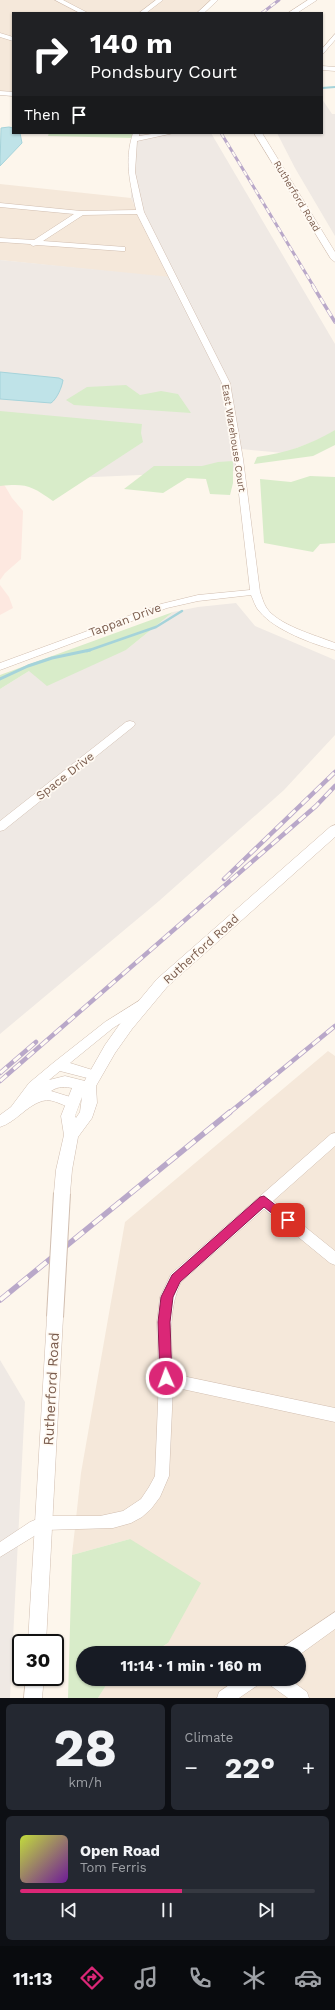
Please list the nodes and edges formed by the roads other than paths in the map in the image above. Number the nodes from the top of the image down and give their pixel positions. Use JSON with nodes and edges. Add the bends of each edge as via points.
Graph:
{"nodes":[{"id":1,"x":58,"y":0,"type":"edge"},
{"id":2,"x":160,"y":0,"type":"edge"},
{"id":3,"x":215,"y":0,"type":"edge"},
{"id":4,"x":313,"y":0,"type":"edge"},
{"id":5,"x":83,"y":12,"type":"edge"},
{"id":6,"x":143,"y":12,"type":"edge"},
{"id":7,"x":201,"y":12,"type":"edge"},
{"id":8,"x":294,"y":12,"type":"edge"},
{"id":9,"x":0,"y":35,"type":"edge"},
{"id":10,"x":335,"y":36,"type":"edge"},
{"id":11,"x":12,"y":39,"type":"edge"},
{"id":12,"x":323,"y":52,"type":"edge"},
{"id":13,"x":323,"y":68,"type":"edge"},
{"id":14,"x":335,"y":69,"type":"edge"},
{"id":15,"x":0,"y":93,"type":"edge"},
{"id":16,"x":12,"y":94,"type":"edge"},
{"id":17,"x":159,"y":134,"type":"edge"},
{"id":18,"x":259,"y":134,"type":"edge"},
{"id":19,"x":135,"y":136,"type":"edge"},
{"id":20,"x":0,"y":205,"type":"edge"},
{"id":21,"x":14,"y":207,"type":"junction"},
{"id":22,"x":140,"y":212,"type":"junction"},
{"id":23,"x":81,"y":213,"type":"junction"},
{"id":24,"x":0,"y":214,"type":"edge"},
{"id":25,"x":0,"y":240,"type":"edge"},
{"id":26,"x":33,"y":244,"type":"junction"},
{"id":27,"x":122,"y":248,"type":"dead end"},
{"id":28,"x":335,"y":259,"type":"edge"},
{"id":29,"x":255,"y":592,"type":"junction"},
{"id":30,"x":335,"y":647,"type":"edge"},
{"id":31,"x":0,"y":667,"type":"edge"},
{"id":32,"x":130,"y":724,"type":"dead end"},
{"id":33,"x":0,"y":827,"type":"edge"},
{"id":34,"x":333,"y":835,"type":"edge"},
{"id":35,"x":146,"y":1002,"type":"junction"},
{"id":36,"x":58,"y":1066,"type":"junction"},
{"id":37,"x":92,"y":1081,"type":"junction"},
{"id":38,"x":73,"y":1103,"type":"junction"},
{"id":39,"x":17,"y":1107,"type":"junction"},
{"id":40,"x":0,"y":1122,"type":"edge"},
{"id":41,"x":71,"y":1135,"type":"junction"},
{"id":42,"x":335,"y":1138,"type":"edge"},
{"id":43,"x":264,"y":1201,"type":"junction"},
{"id":44,"x":335,"y":1259,"type":"edge"},
{"id":45,"x":166,"y":1378,"type":"junction"},
{"id":46,"x":335,"y":1415,"type":"edge"},
{"id":47,"x":44,"y":1523,"type":"junction"},
{"id":48,"x":0,"y":1550,"type":"edge"},
{"id":49,"x":335,"y":1620,"type":"edge"},
{"id":50,"x":38,"y":1634,"type":"edge"},
{"id":51,"x":299,"y":1646,"type":"edge"},
{"id":52,"x":34,"y":1686,"type":"edge"},
{"id":53,"x":242,"y":1686,"type":"edge"},
{"id":54,"x":285,"y":1686,"type":"edge"},
{"id":55,"x":33,"y":1698,"type":"edge"},
{"id":56,"x":225,"y":1698,"type":"edge"},
{"id":57,"x":301,"y":1698,"type":"edge"}],
"edges":[{"from":1,"to":5,"type":"street"},
{"from":2,"to":6,"type":"street"},
{"from":3,"to":7,"type":"street"},
{"from":4,"to":8,"type":"street"},
{"from":9,"to":11,"type":"street"},
{"from":10,"to":12,"type":"street"},
{"from":13,"to":14,"type":"street"},
{"from":15,"to":16,"type":"street"},
{"from":17,"to":19,"type":"street"},
{"from":18,"to":28,"type":"street","name":"Rutherford Road"},
{"from":19,"to":22,"type":"street","name":"East Warehouse Court","via":[[131,172]]},
{"from":20,"to":21,"type":"street"},
{"from":21,"to":23,"type":"street"},
{"from":21,"to":24,"type":"street"},
{"from":22,"to":23,"type":"street"},
{"from":22,"to":29,"type":"street","name":"East Warehouse Court","via":[[226,383],[239,458]]},
{"from":23,"to":26,"type":"street"},
{"from":25,"to":26,"type":"street"},
{"from":26,"to":27,"type":"street"},
{"from":29,"to":30,"type":"street","name":"East Warehouse Court","via":[[262,608],[275,620]]},
{"from":29,"to":31,"type":"street","name":"Tappan Drive","via":[[198,598],[164,606]]},
{"from":32,"to":33,"type":"street","name":"Space Drive"},
{"from":34,"to":35,"type":"street","name":"Rutherford Road","via":[[162,983]]},
{"from":35,"to":36,"type":"street","via":[[109,1025]]},
{"from":35,"to":37,"type":"street","name":"Rutherford Road","via":[[110,1049]]},
{"from":36,"to":37,"type":"street","via":[[71,1068]]},
{"from":36,"to":39,"type":"street","via":[[33,1086]]},
{"from":37,"to":38,"type":"street","name":"Rutherford Road","via":[[77,1092]]},
{"from":37,"to":39,"type":"street","via":[[59,1082],[44,1088]]},
{"from":37,"to":41,"type":"street","name":"Rutherford Road","via":[[87,1114]]},
{"from":38,"to":39,"type":"street","via":[[57,1095],[47,1095]]},
{"from":38,"to":41,"type":"street","name":"Rutherford Road","via":[[68,1116]]},
{"from":39,"to":40,"type":"street"},
{"from":41,"to":47,"type":"street","name":"Rutherford Road","bridge":true,"via":[[62,1193]]},
{"from":42,"to":43,"type":"street"},
{"from":43,"to":44,"type":"street"},
{"from":43,"to":45,"type":"street","via":[[176,1278],[167,1297],[164,1322]]},
{"from":45,"to":46,"type":"street"},
{"from":45,"to":47,"type":"street","via":[[162,1476],[148,1502],[124,1520],[104,1524]]},
{"from":47,"to":48,"type":"street"},
{"from":47,"to":50,"type":"street","name":"Rutherford Road"},
{"from":49,"to":51,"type":"street"},
{"from":52,"to":55,"type":"street"},
{"from":53,"to":56,"type":"street"},
{"from":54,"to":57,"type":"street"}]}
